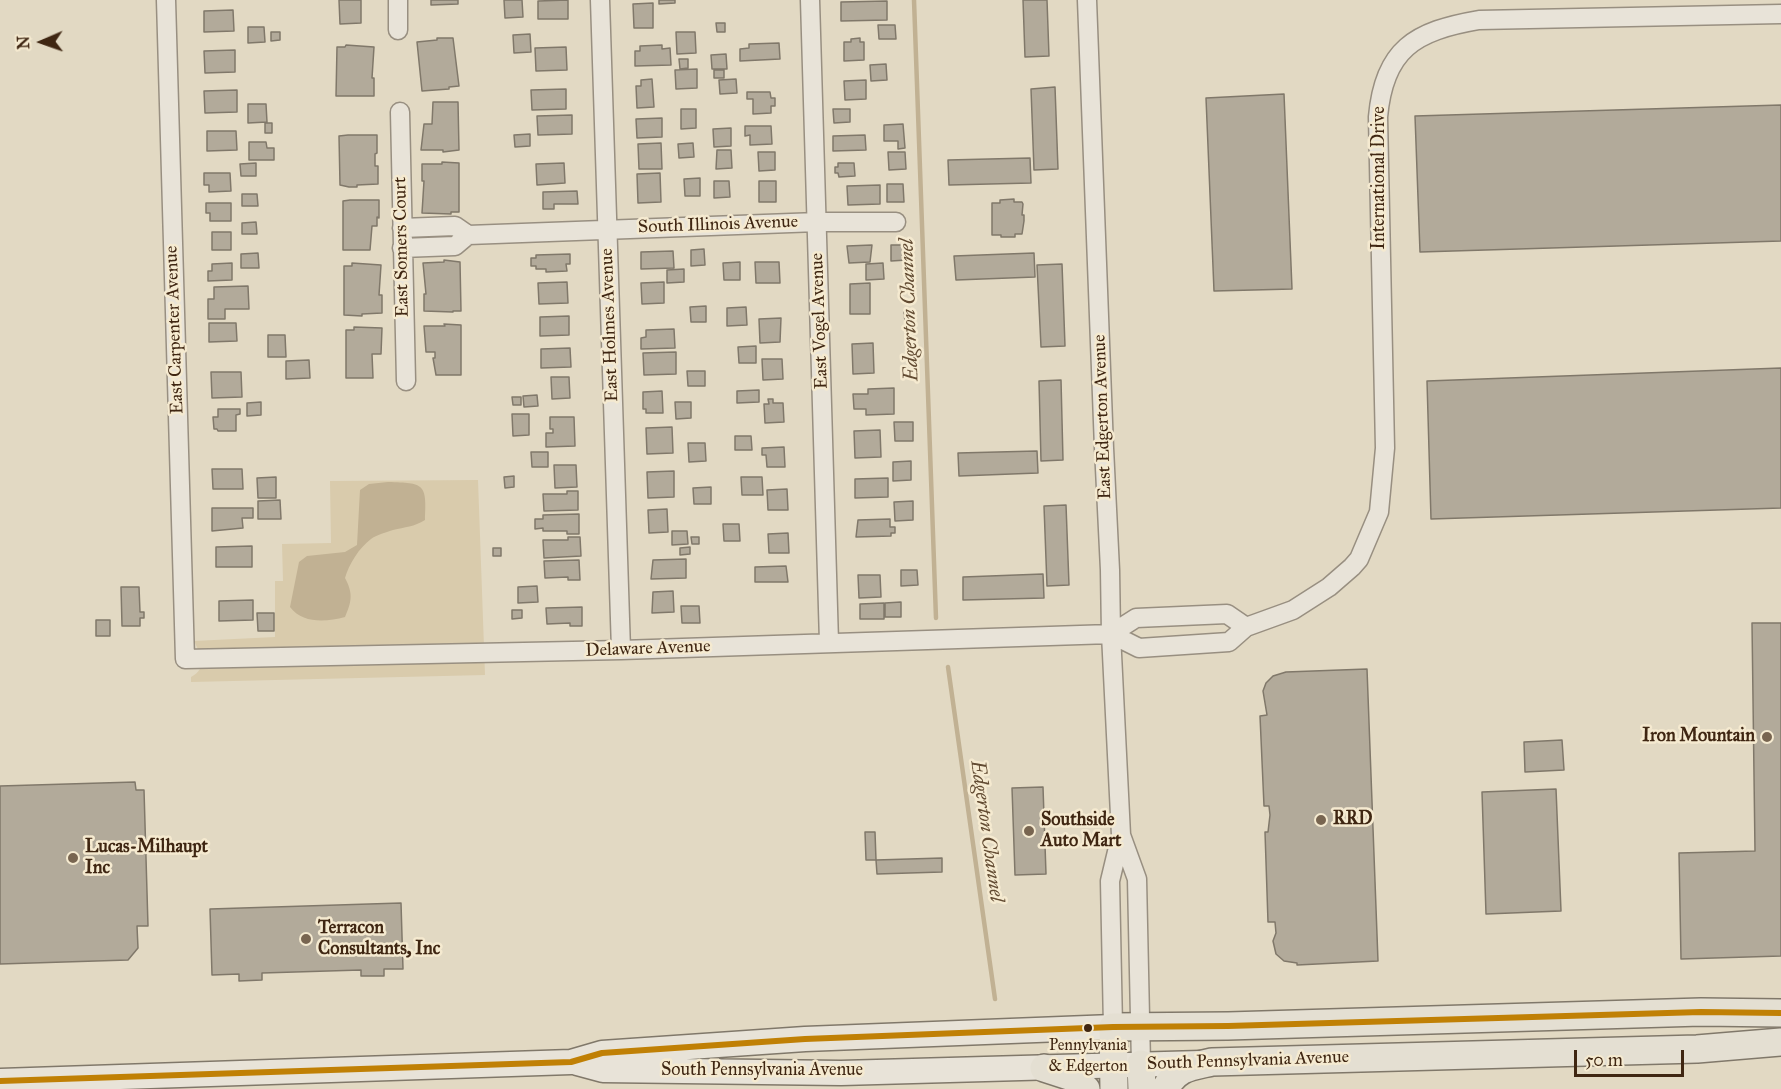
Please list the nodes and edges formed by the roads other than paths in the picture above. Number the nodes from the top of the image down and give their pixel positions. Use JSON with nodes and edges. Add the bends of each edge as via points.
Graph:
{"nodes":[{"id":1,"x":166,"y":0,"type":"edge"},
{"id":2,"x":398,"y":0,"type":"edge"},
{"id":3,"x":600,"y":0,"type":"edge"},
{"id":4,"x":810,"y":0,"type":"edge"},
{"id":5,"x":1087,"y":0,"type":"edge"},
{"id":6,"x":1781,"y":14,"type":"edge"},
{"id":7,"x":398,"y":30,"type":"dead end"},
{"id":8,"x":400,"y":112,"type":"dead end"},
{"id":9,"x":818,"y":222,"type":"junction"},
{"id":10,"x":896,"y":222,"type":"dead end"},
{"id":11,"x":402,"y":228,"type":"junction"},
{"id":12,"x":607,"y":229,"type":"junction"},
{"id":13,"x":468,"y":235,"type":"junction"},
{"id":14,"x":402,"y":248,"type":"junction"},
{"id":15,"x":406,"y":381,"type":"dead end"},
{"id":16,"x":1246,"y":627,"type":"junction"},
{"id":17,"x":1111,"y":634,"type":"junction"},
{"id":18,"x":829,"y":642,"type":"junction"},
{"id":19,"x":621,"y":650,"type":"junction"},
{"id":20,"x":185,"y":659,"type":"joint"},
{"id":21,"x":1121,"y":835,"type":"junction"},
{"id":22,"x":1781,"y":1013,"type":"edge"},
{"id":23,"x":1113,"y":1027,"type":"junction"},
{"id":24,"x":1140,"y":1027,"type":"junction"},
{"id":25,"x":829,"y":1038,"type":"junction"},
{"id":26,"x":1781,"y":1042,"type":"edge"},
{"id":27,"x":571,"y":1062,"type":"junction"},
{"id":28,"x":1212,"y":1062,"type":"junction"},
{"id":29,"x":1044,"y":1068,"type":"junction"},
{"id":30,"x":829,"y":1073,"type":"junction"},
{"id":31,"x":1114,"y":1077,"type":"edge"},
{"id":32,"x":1141,"y":1077,"type":"edge"},
{"id":33,"x":0,"y":1081,"type":"edge"},
{"id":34,"x":1086,"y":1089,"type":"edge"},
{"id":35,"x":1165,"y":1089,"type":"edge"}],
"edges":[{"from":1,"to":20,"type":"street","name":"East Carpenter Avenue"},
{"from":2,"to":7,"type":"street"},
{"from":3,"to":12,"type":"street","name":"East Holmes Avenue"},
{"from":4,"to":9,"type":"street","name":"East Vogel Avenue"},
{"from":5,"to":17,"type":"street","name":"East Edgerton Avenue"},
{"from":6,"to":16,"type":"street","name":"International Drive","via":[[1479,20],[1451,24],[1424,34],[1396,56],[1383,87],[1378,117],[1385,448],[1379,512],[1359,559],[1329,587],[1293,610]]},
{"from":8,"to":11,"type":"street","name":"East Somers Court"},
{"from":9,"to":10,"type":"street","name":"South Illinois Avenue"},
{"from":9,"to":12,"type":"street","name":"South Illinois Avenue"},
{"from":9,"to":18,"type":"street","name":"East Vogel Avenue"},
{"from":11,"to":13,"type":"street","name":"South Illinois Avenue","via":[[455,226]]},
{"from":11,"to":14,"type":"street","name":"East Somers Court"},
{"from":12,"to":13,"type":"street","name":"South Illinois Avenue"},
{"from":12,"to":19,"type":"street","name":"East Holmes Avenue"},
{"from":13,"to":14,"type":"street","name":"South Illinois Avenue","via":[[455,246]]},
{"from":14,"to":15,"type":"street","name":"East Somers Court"},
{"from":16,"to":17,"type":"street","via":[[1227,614],[1136,618]]},
{"from":16,"to":17,"type":"street","name":"International Drive","via":[[1229,642],[1139,648]]},
{"from":17,"to":18,"type":"street","name":"Delaware Avenue"},
{"from":17,"to":21,"type":"street","name":"East Edgerton Avenue"},
{"from":18,"to":19,"type":"street","name":"Delaware Avenue"},
{"from":19,"to":20,"type":"street","name":"Delaware Avenue"},
{"from":21,"to":23,"type":"street","name":"East Edgerton Avenue","via":[[1110,881]]},
{"from":21,"to":24,"type":"street","name":"East Edgerton Avenue","via":[[1137,879]]},
{"from":22,"to":24,"type":"main road","name":"South Pennsylvania Avenue"},
{"from":23,"to":24,"type":"main road","name":"South Pennsylvania Avenue"},
{"from":23,"to":25,"type":"main road","name":"South Pennsylvania Avenue"},
{"from":23,"to":31,"type":"main road"},
{"from":24,"to":32,"type":"street","name":"East Edgerton Avenue"},
{"from":25,"to":27,"type":"main road","name":"South Pennsylvania Avenue","via":[[602,1053]]},
{"from":25,"to":30,"type":"main road"},
{"from":26,"to":28,"type":"main road","name":"South Pennsylvania Avenue","via":[[1697,1049]]},
{"from":27,"to":30,"type":"main road","name":"South Pennsylvania Avenue","via":[[603,1070]]},
{"from":27,"to":33,"type":"main road","name":"South Pennsylvania Avenue"},
{"from":28,"to":32,"type":"main road","name":"South Pennsylvania Avenue"},
{"from":28,"to":35,"type":"main road","via":[[1179,1072]]},
{"from":29,"to":30,"type":"main road","name":"South Pennsylvania Avenue"},
{"from":29,"to":31,"type":"main road","name":"South Pennsylvania Avenue"},
{"from":29,"to":34,"type":"main road","via":[[1072,1077]]},
{"from":31,"to":32,"type":"main road","name":"South Pennsylvania Avenue"}]}
